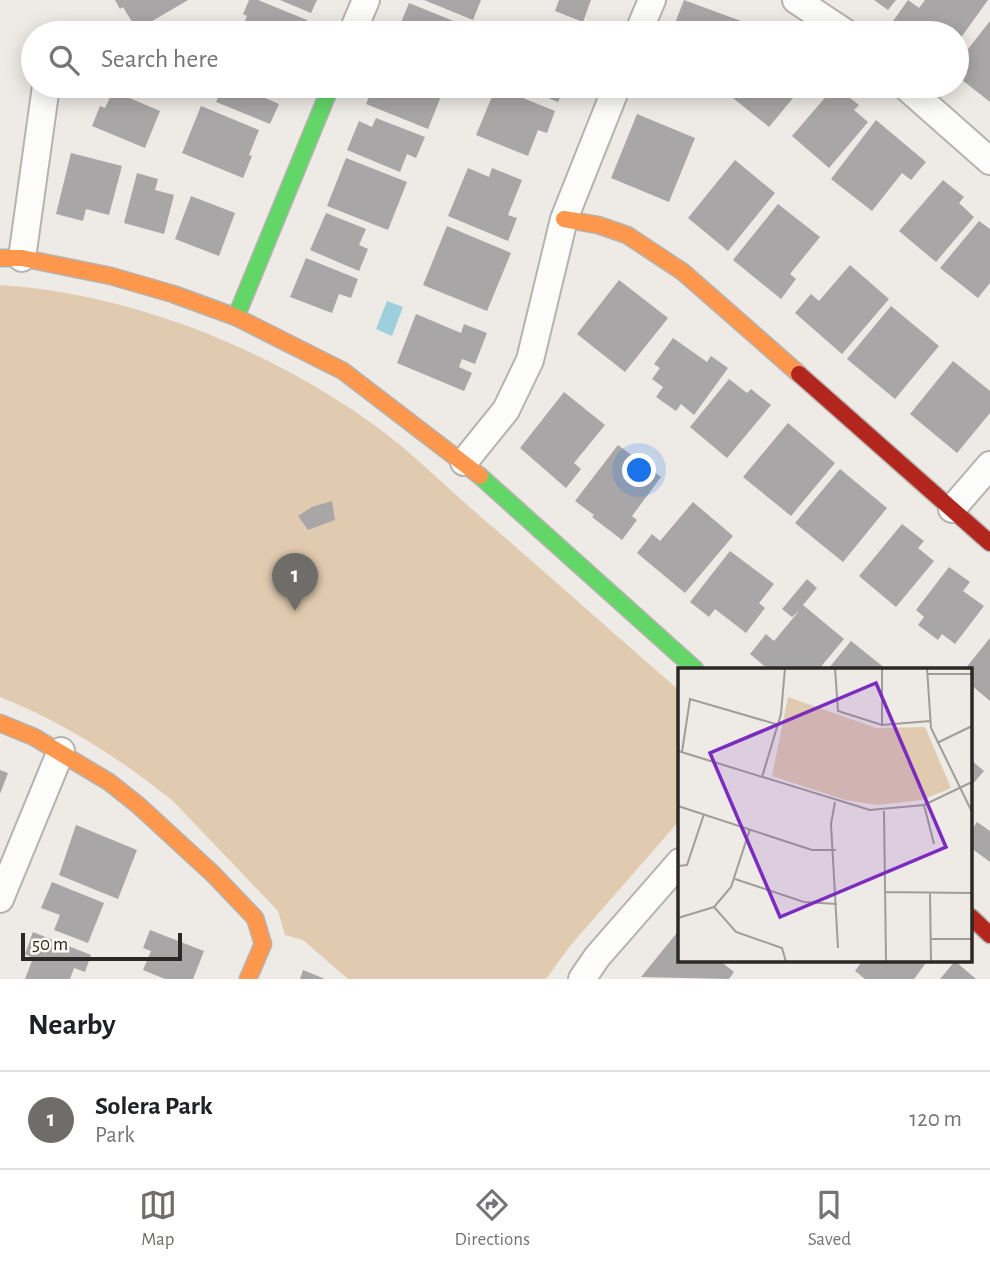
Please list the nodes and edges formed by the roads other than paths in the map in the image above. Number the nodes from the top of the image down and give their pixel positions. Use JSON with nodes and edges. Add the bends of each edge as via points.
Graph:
{"nodes":[{"id":1,"x":366,"y":0,"type":"edge"},
{"id":2,"x":652,"y":0,"type":"edge"},
{"id":3,"x":796,"y":0,"type":"edge"},
{"id":4,"x":357,"y":21,"type":"edge"},
{"id":5,"x":643,"y":21,"type":"edge"},
{"id":6,"x":828,"y":21,"type":"edge"},
{"id":7,"x":44,"y":98,"type":"edge"},
{"id":8,"x":326,"y":98,"type":"edge"},
{"id":9,"x":612,"y":98,"type":"edge"},
{"id":10,"x":919,"y":98,"type":"edge"},
{"id":11,"x":990,"y":161,"type":"edge"},
{"id":12,"x":564,"y":219,"type":"junction"},
{"id":13,"x":11,"y":258,"type":"edge"},
{"id":14,"x":236,"y":317,"type":"junction"},
{"id":15,"x":464,"y":462,"type":"junction"},
{"id":16,"x":990,"y":465,"type":"edge"},
{"id":17,"x":952,"y":509,"type":"junction"},
{"id":18,"x":990,"y":543,"type":"edge"},
{"id":19,"x":694,"y":668,"type":"edge"},
{"id":20,"x":0,"y":723,"type":"edge"},
{"id":21,"x":61,"y":751,"type":"junction"},
{"id":22,"x":678,"y":864,"type":"edge"},
{"id":23,"x":0,"y":900,"type":"edge"},
{"id":24,"x":972,"y":919,"type":"edge"},
{"id":25,"x":990,"y":935,"type":"edge"},
{"id":26,"x":585,"y":978,"type":"edge"},
{"id":27,"x":248,"y":979,"type":"edge"}],
"edges":[{"from":1,"to":4,"type":"street"},
{"from":2,"to":5,"type":"street"},
{"from":3,"to":6,"type":"street"},
{"from":7,"to":13,"type":"street"},
{"from":8,"to":14,"type":"street"},
{"from":9,"to":12,"type":"street"},
{"from":10,"to":11,"type":"street"},
{"from":12,"to":15,"type":"street","via":[[530,360],[506,410]]},
{"from":12,"to":17,"type":"street","via":[[626,235],[683,272]]},
{"from":13,"to":14,"type":"street","via":[[111,276]]},
{"from":14,"to":15,"type":"street","via":[[343,371]]},
{"from":15,"to":19,"type":"street"},
{"from":16,"to":17,"type":"street"},
{"from":17,"to":18,"type":"street"},
{"from":20,"to":21,"type":"street"},
{"from":21,"to":23,"type":"street"},
{"from":21,"to":27,"type":"street","via":[[138,805],[255,918],[263,944]]},
{"from":22,"to":26,"type":"street","via":[[597,957]]},
{"from":24,"to":25,"type":"street"}]}
